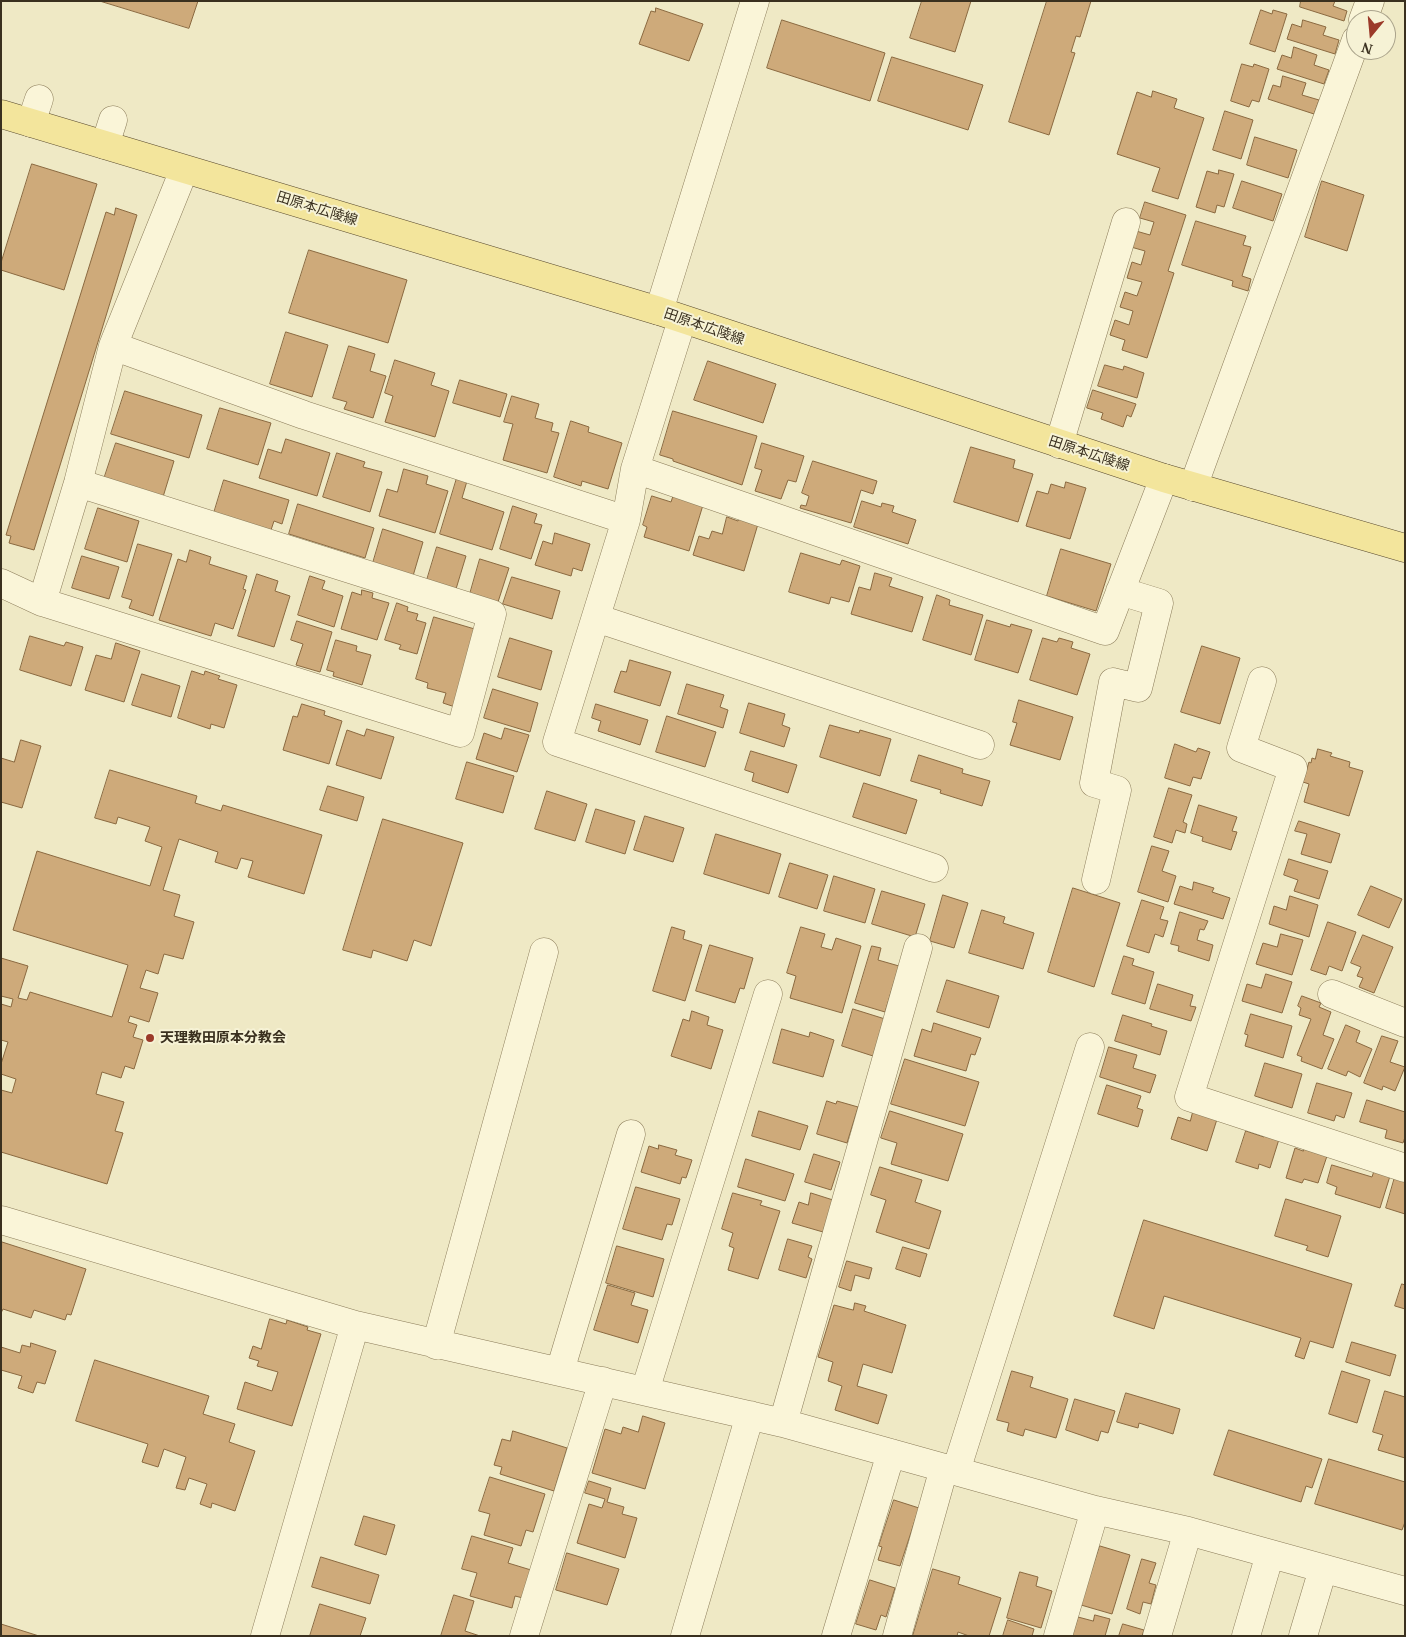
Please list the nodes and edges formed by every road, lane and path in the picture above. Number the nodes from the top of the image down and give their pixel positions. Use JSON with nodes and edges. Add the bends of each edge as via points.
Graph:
{"nodes":[{"id":1,"x":755,"y":1,"type":"edge"},
{"id":2,"x":1349,"y":60,"type":"edge"},
{"id":3,"x":1,"y":114,"type":"edge"},
{"id":4,"x":184,"y":170,"type":"junction"},
{"id":5,"x":1126,"y":222,"type":"dead end"},
{"id":6,"x":671,"y":316,"type":"junction"},
{"id":7,"x":113,"y":346,"type":"junction"},
{"id":8,"x":1060,"y":444,"type":"junction"},
{"id":9,"x":635,"y":469,"type":"junction"},
{"id":10,"x":1164,"y":478,"type":"junction"},
{"id":11,"x":78,"y":484,"type":"junction"},
{"id":12,"x":1193,"y":487,"type":"junction"},
{"id":13,"x":626,"y":520,"type":"junction"},
{"id":14,"x":1405,"y":548,"type":"edge"},
{"id":15,"x":1,"y":583,"type":"edge"},
{"id":16,"x":1120,"y":591,"type":"junction"},
{"id":17,"x":42,"y":602,"type":"junction"},
{"id":18,"x":596,"y":618,"type":"junction"},
{"id":19,"x":1262,"y":681,"type":"dead end"},
{"id":20,"x":980,"y":745,"type":"dead end"},
{"id":21,"x":934,"y":868,"type":"dead end"},
{"id":22,"x":1096,"y":880,"type":"dead end"},
{"id":23,"x":918,"y":948,"type":"dead end"},
{"id":24,"x":544,"y":952,"type":"dead end"},
{"id":25,"x":768,"y":994,"type":"dead end"},
{"id":26,"x":1332,"y":994,"type":"dead end"},
{"id":27,"x":1405,"y":1022,"type":"edge"},
{"id":28,"x":1090,"y":1047,"type":"dead end"},
{"id":29,"x":630,"y":1134,"type":"dead end"},
{"id":30,"x":1405,"y":1168,"type":"edge"},
{"id":31,"x":1,"y":1220,"type":"edge"},
{"id":32,"x":355,"y":1325,"type":"junction"},
{"id":33,"x":436,"y":1345,"type":"junction"},
{"id":34,"x":560,"y":1371,"type":"junction"},
{"id":35,"x":603,"y":1381,"type":"junction"},
{"id":36,"x":645,"y":1391,"type":"junction"},
{"id":37,"x":750,"y":1415,"type":"junction"},
{"id":38,"x":782,"y":1423,"type":"junction"},
{"id":39,"x":892,"y":1453,"type":"junction"},
{"id":40,"x":950,"y":1470,"type":"junction"},
{"id":41,"x":1095,"y":1510,"type":"junction"},
{"id":42,"x":1188,"y":1531,"type":"junction"},
{"id":43,"x":1270,"y":1554,"type":"junction"},
{"id":44,"x":1323,"y":1569,"type":"junction"},
{"id":45,"x":1403,"y":1586,"type":"edge"},
{"id":46,"x":265,"y":1636,"type":"edge"},
{"id":47,"x":524,"y":1636,"type":"edge"},
{"id":48,"x":684,"y":1636,"type":"edge"},
{"id":49,"x":836,"y":1636,"type":"edge"},
{"id":50,"x":897,"y":1636,"type":"edge"},
{"id":51,"x":1058,"y":1636,"type":"edge"},
{"id":52,"x":1157,"y":1636,"type":"edge"},
{"id":53,"x":1246,"y":1636,"type":"edge"},
{"id":54,"x":1303,"y":1636,"type":"edge"}],
"edges":[{"from":1,"to":6,"type":"street"},
{"from":2,"to":12,"type":"street"},
{"from":3,"to":4,"type":"main road","name":"田原本広陵線","via":[[35,111],[109,133]]},
{"from":4,"to":6,"type":"main road","name":"田原本広陵線"},
{"from":4,"to":7,"type":"street"},
{"from":5,"to":8,"type":"street"},
{"from":6,"to":8,"type":"main road","name":"田原本広陵線"},
{"from":6,"to":9,"type":"street"},
{"from":7,"to":11,"type":"street"},
{"from":7,"to":13,"type":"street","via":[[304,415]]},
{"from":8,"to":10,"type":"main road","name":"田原本広陵線"},
{"from":9,"to":13,"type":"street"},
{"from":9,"to":16,"type":"street","via":[[1105,630]]},
{"from":10,"to":12,"type":"main road","name":"田原本広陵線"},
{"from":10,"to":16,"type":"street"},
{"from":11,"to":17,"type":"street"},
{"from":11,"to":17,"type":"street","via":[[492,614],[460,733]]},
{"from":12,"to":14,"type":"main road","name":"田原本広陵線"},
{"from":13,"to":18,"type":"street"},
{"from":15,"to":17,"type":"street"},
{"from":16,"to":22,"type":"street","via":[[1159,603],[1138,688],[1113,682],[1094,783],[1117,790]]},
{"from":18,"to":20,"type":"street"},
{"from":18,"to":21,"type":"street","via":[[557,742]]},
{"from":19,"to":30,"type":"street","via":[[1241,748],[1293,768],[1188,1097]]},
{"from":23,"to":38,"type":"street"},
{"from":24,"to":33,"type":"street"},
{"from":25,"to":36,"type":"street"},
{"from":26,"to":27,"type":"street"},
{"from":28,"to":40,"type":"street"},
{"from":29,"to":34,"type":"street"},
{"from":31,"to":32,"type":"street"},
{"from":32,"to":33,"type":"street"},
{"from":32,"to":46,"type":"street"},
{"from":33,"to":34,"type":"street"},
{"from":34,"to":35,"type":"street"},
{"from":35,"to":36,"type":"street"},
{"from":35,"to":47,"type":"street"},
{"from":36,"to":37,"type":"street"},
{"from":37,"to":38,"type":"street"},
{"from":37,"to":48,"type":"street"},
{"from":38,"to":39,"type":"street"},
{"from":39,"to":40,"type":"street"},
{"from":39,"to":49,"type":"street"},
{"from":40,"to":41,"type":"street"},
{"from":40,"to":50,"type":"street"},
{"from":41,"to":42,"type":"street"},
{"from":41,"to":51,"type":"street"},
{"from":42,"to":43,"type":"street"},
{"from":42,"to":52,"type":"street"},
{"from":43,"to":44,"type":"street"},
{"from":43,"to":53,"type":"street"},
{"from":44,"to":45,"type":"street"},
{"from":44,"to":54,"type":"street"}]}
